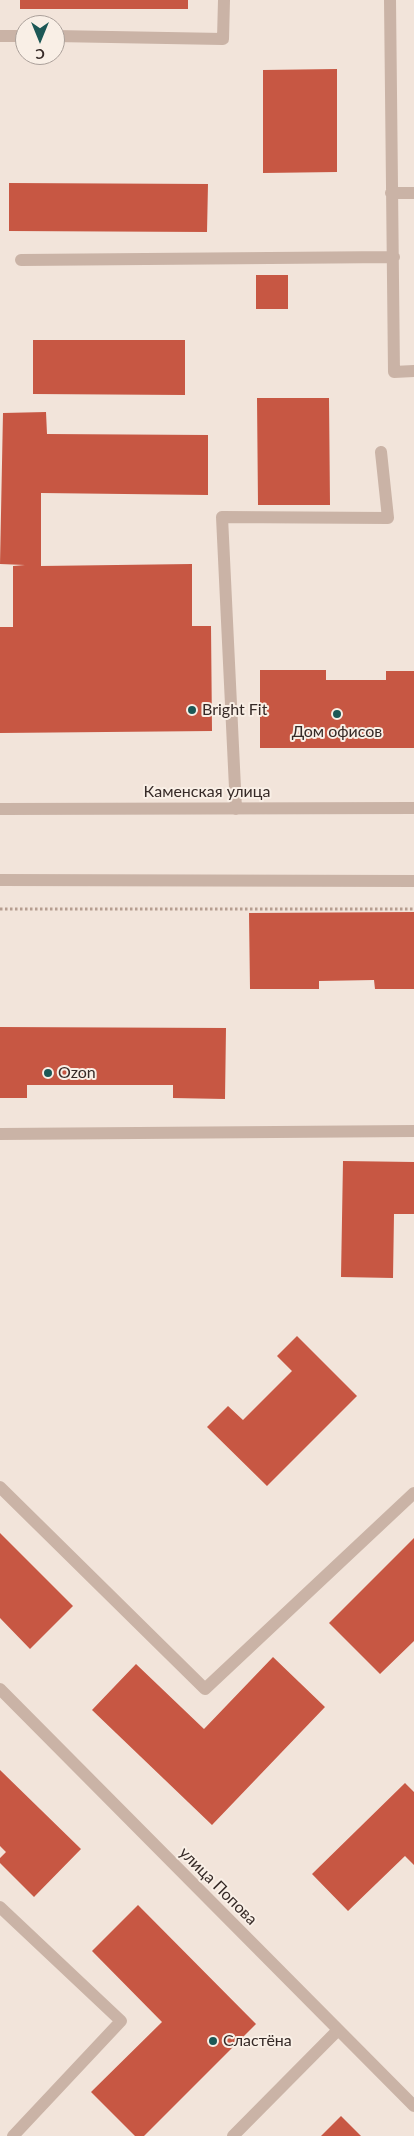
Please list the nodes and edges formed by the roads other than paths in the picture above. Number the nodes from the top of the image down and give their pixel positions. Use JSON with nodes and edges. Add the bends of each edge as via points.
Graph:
{"nodes":[{"id":1,"x":224,"y":0,"type":"edge"},
{"id":2,"x":390,"y":0,"type":"edge"},
{"id":3,"x":0,"y":36,"type":"edge"},
{"id":4,"x":15,"y":36,"type":"edge"},
{"id":5,"x":65,"y":36,"type":"edge"},
{"id":6,"x":391,"y":192,"type":"junction"},
{"id":7,"x":414,"y":193,"type":"edge"},
{"id":8,"x":394,"y":257,"type":"junction"},
{"id":9,"x":21,"y":260,"type":"dead end"},
{"id":10,"x":414,"y":371,"type":"edge"},
{"id":11,"x":381,"y":452,"type":"dead end"},
{"id":12,"x":414,"y":808,"type":"edge"},
{"id":13,"x":0,"y":809,"type":"edge"},
{"id":14,"x":236,"y":809,"type":"junction"},
{"id":15,"x":0,"y":880,"type":"edge"},
{"id":16,"x":414,"y":881,"type":"edge"},
{"id":17,"x":414,"y":1131,"type":"edge"},
{"id":18,"x":0,"y":1134,"type":"edge"},
{"id":19,"x":0,"y":1487,"type":"edge"},
{"id":20,"x":414,"y":1492,"type":"edge"},
{"id":21,"x":0,"y":1689,"type":"edge"},
{"id":22,"x":0,"y":1907,"type":"edge"},
{"id":23,"x":338,"y":2030,"type":"junction"},
{"id":24,"x":414,"y":2106,"type":"edge"},
{"id":25,"x":13,"y":2136,"type":"edge"},
{"id":26,"x":233,"y":2136,"type":"edge"}],
"edges":[{"from":1,"to":5,"type":"street","via":[[223,39]]},
{"from":2,"to":6,"type":"street"},
{"from":3,"to":4,"type":"street"},
{"from":6,"to":7,"type":"street"},
{"from":6,"to":8,"type":"street"},
{"from":8,"to":9,"type":"street"},
{"from":8,"to":10,"type":"street","via":[[394,372]]},
{"from":11,"to":14,"type":"street","via":[[388,518],[222,517]]},
{"from":12,"to":14,"type":"street","name":"Каменская улица"},
{"from":13,"to":14,"type":"street","name":"Каменская улица"},
{"from":15,"to":16,"type":"street"},
{"from":17,"to":18,"type":"street"},
{"from":19,"to":20,"type":"street","via":[[205,1689]]},
{"from":21,"to":23,"type":"street","name":"улица Попова"},
{"from":22,"to":25,"type":"street","via":[[121,2021]]},
{"from":23,"to":24,"type":"street","name":"улица Попова"},
{"from":23,"to":26,"type":"street"}]}
